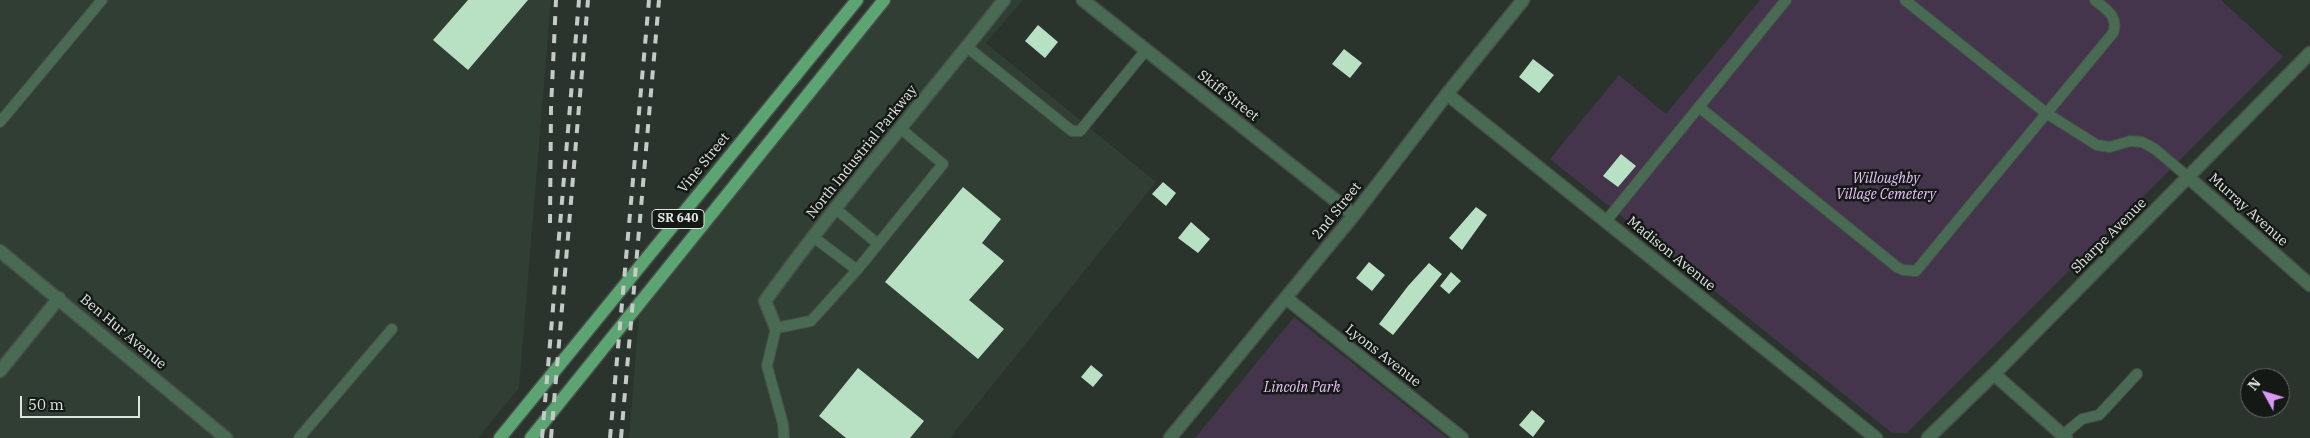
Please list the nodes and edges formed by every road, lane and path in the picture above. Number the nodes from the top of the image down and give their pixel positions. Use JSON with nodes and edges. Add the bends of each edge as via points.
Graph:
{"nodes":[{"id":1,"x":102,"y":0,"type":"edge"},
{"id":2,"x":857,"y":0,"type":"edge"},
{"id":3,"x":884,"y":0,"type":"edge"},
{"id":4,"x":1004,"y":0,"type":"edge"},
{"id":5,"x":1083,"y":0,"type":"edge"},
{"id":6,"x":1523,"y":0,"type":"edge"},
{"id":7,"x":1786,"y":0,"type":"edge"},
{"id":8,"x":1905,"y":0,"type":"edge"},
{"id":9,"x":2095,"y":0,"type":"edge"},
{"id":10,"x":967,"y":47,"type":"junction"},
{"id":11,"x":1146,"y":50,"type":"junction"},
{"id":12,"x":2310,"y":53,"type":"edge"},
{"id":13,"x":1447,"y":94,"type":"junction"},
{"id":14,"x":1699,"y":107,"type":"junction"},
{"id":15,"x":2046,"y":113,"type":"junction"},
{"id":16,"x":0,"y":122,"type":"edge"},
{"id":17,"x":901,"y":130,"type":"junction"},
{"id":18,"x":2188,"y":177,"type":"junction"},
{"id":19,"x":836,"y":209,"type":"junction"},
{"id":20,"x":1354,"y":215,"type":"junction"},
{"id":21,"x":1606,"y":221,"type":"junction"},
{"id":22,"x":812,"y":236,"type":"junction"},
{"id":23,"x":878,"y":244,"type":"junction"},
{"id":24,"x":0,"y":251,"type":"edge"},
{"id":25,"x":857,"y":270,"type":"junction"},
{"id":26,"x":2310,"y":286,"type":"edge"},
{"id":27,"x":59,"y":298,"type":"junction"},
{"id":28,"x":1286,"y":298,"type":"junction"},
{"id":29,"x":776,"y":328,"type":"junction"},
{"id":30,"x":392,"y":329,"type":"dead end"},
{"id":31,"x":0,"y":371,"type":"edge"},
{"id":32,"x":1994,"y":374,"type":"junction"},
{"id":33,"x":2138,"y":374,"type":"dead end"},
{"id":34,"x":2064,"y":436,"type":"edge"},
{"id":35,"x":226,"y":438,"type":"edge"},
{"id":36,"x":299,"y":438,"type":"edge"},
{"id":37,"x":500,"y":438,"type":"edge"},
{"id":38,"x":532,"y":438,"type":"edge"},
{"id":39,"x":784,"y":438,"type":"edge"},
{"id":40,"x":1170,"y":438,"type":"edge"},
{"id":41,"x":1462,"y":438,"type":"edge"},
{"id":42,"x":1876,"y":438,"type":"edge"},
{"id":43,"x":1928,"y":438,"type":"edge"}],
"edges":[{"from":1,"to":16,"type":"lane"},
{"from":2,"to":37,"type":"main road","name":"Vine Street","number":"SR 640"},
{"from":3,"to":38,"type":"main road","number":"SR 640"},
{"from":4,"to":10,"type":"street","name":"North Industrial Parkway"},
{"from":5,"to":11,"type":"street","name":"Skiff Street"},
{"from":6,"to":13,"type":"street","name":"2nd Street"},
{"from":7,"to":14,"type":"lane"},
{"from":8,"to":15,"type":"lane"},
{"from":9,"to":15,"type":"lane","via":[[2114,17],[2113,33]]},
{"from":10,"to":11,"type":"lane","via":[[1072,131],[1080,131]]},
{"from":10,"to":17,"type":"street","name":"North Industrial Parkway"},
{"from":11,"to":20,"type":"street","name":"Skiff Street"},
{"from":12,"to":18,"type":"street","name":"Sharpe Avenue"},
{"from":13,"to":20,"type":"street","name":"2nd Street"},
{"from":13,"to":21,"type":"street","name":"Madison Avenue"},
{"from":14,"to":15,"type":"lane","via":[[1898,267],[1910,271],[1922,266]]},
{"from":14,"to":21,"type":"lane"},
{"from":15,"to":18,"type":"lane","via":[[2097,145],[2142,142]]},
{"from":17,"to":19,"type":"street","name":"North Industrial Parkway"},
{"from":17,"to":23,"type":"lane","via":[[943,164]]},
{"from":18,"to":26,"type":"street","name":"Murray Avenue"},
{"from":18,"to":32,"type":"street","name":"Sharpe Avenue"},
{"from":19,"to":22,"type":"street","name":"North Industrial Parkway"},
{"from":19,"to":23,"type":"lane"},
{"from":20,"to":28,"type":"street","name":"2nd Street"},
{"from":21,"to":42,"type":"street","name":"Madison Avenue"},
{"from":22,"to":25,"type":"lane"},
{"from":22,"to":29,"type":"street","name":"North Industrial Parkway","via":[[765,301]]},
{"from":23,"to":25,"type":"lane"},
{"from":24,"to":27,"type":"street","name":"Ben Hur Avenue"},
{"from":25,"to":29,"type":"lane","via":[[811,321]]},
{"from":27,"to":31,"type":"street"},
{"from":27,"to":35,"type":"street","name":"Ben Hur Avenue"},
{"from":28,"to":40,"type":"street","name":"2nd Street"},
{"from":28,"to":41,"type":"street","name":"Lyons Avenue"},
{"from":29,"to":39,"type":"lane","via":[[767,366]]},
{"from":30,"to":36,"type":"lane"},
{"from":32,"to":34,"type":"street"},
{"from":32,"to":43,"type":"street","name":"Sharpe Avenue"},
{"from":33,"to":34,"type":"lane","via":[[2099,415],[2082,419]]}]}
